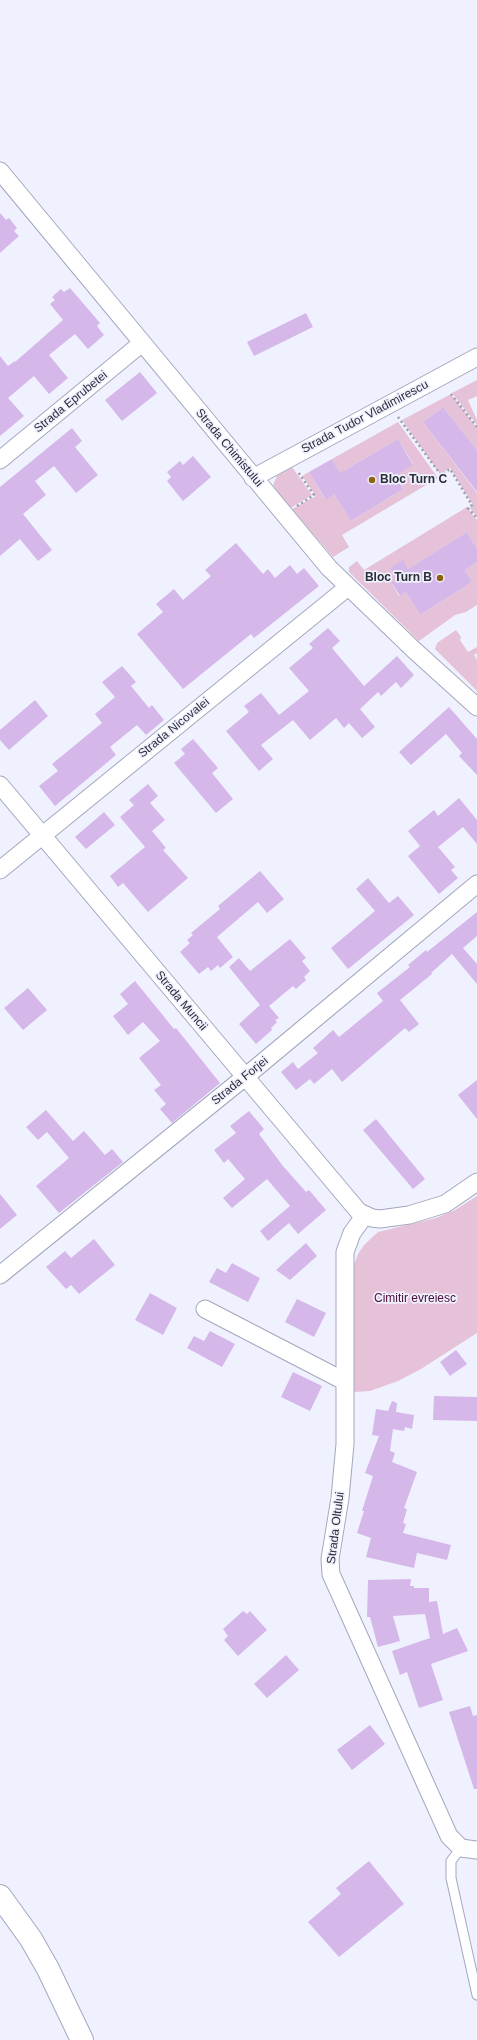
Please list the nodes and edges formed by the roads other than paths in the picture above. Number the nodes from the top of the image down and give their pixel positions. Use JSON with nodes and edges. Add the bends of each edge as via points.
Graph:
{"nodes":[{"id":1,"x":0,"y":171,"type":"edge"},
{"id":2,"x":142,"y":343,"type":"junction"},
{"id":3,"x":477,"y":357,"type":"edge"},
{"id":4,"x":0,"y":460,"type":"edge"},
{"id":5,"x":253,"y":478,"type":"junction"},
{"id":6,"x":348,"y":587,"type":"junction"},
{"id":7,"x":477,"y":707,"type":"edge"},
{"id":8,"x":0,"y":785,"type":"edge"},
{"id":9,"x":42,"y":835,"type":"junction"},
{"id":10,"x":0,"y":870,"type":"edge"},
{"id":11,"x":477,"y":884,"type":"edge"},
{"id":12,"x":245,"y":1077,"type":"junction"},
{"id":13,"x":477,"y":1182,"type":"edge"},
{"id":14,"x":365,"y":1215,"type":"junction"},
{"id":15,"x":0,"y":1275,"type":"edge"},
{"id":16,"x":205,"y":1309,"type":"dead end"},
{"id":17,"x":344,"y":1381,"type":"junction"},
{"id":18,"x":469,"y":1849,"type":"edge"},
{"id":19,"x":0,"y":1896,"type":"edge"},
{"id":20,"x":477,"y":1994,"type":"edge"},
{"id":21,"x":82,"y":2040,"type":"edge"}],
"edges":[{"from":1,"to":2,"type":"street","name":"Strada Chimistului"},
{"from":2,"to":4,"type":"street","name":"Strada Eprubetei"},
{"from":2,"to":5,"type":"street","name":"Strada Chimistului"},
{"from":3,"to":5,"type":"street","name":"Strada Tudor Vladimirescu"},
{"from":5,"to":6,"type":"street","name":"Strada Chimistului"},
{"from":6,"to":7,"type":"street","name":"Strada Chimistului"},
{"from":6,"to":9,"type":"street","name":"Strada Nicovalei"},
{"from":8,"to":9,"type":"street","name":"Strada Muncii"},
{"from":9,"to":10,"type":"street","name":"Strada Nicovalei"},
{"from":9,"to":12,"type":"street","name":"Strada Muncii"},
{"from":11,"to":12,"type":"street","name":"Strada Forjei"},
{"from":12,"to":14,"type":"street","name":"Strada Muncii","via":[[352,1206]]},
{"from":12,"to":15,"type":"street","name":"Strada Forjei"},
{"from":13,"to":14,"type":"street","via":[[445,1204],[421,1212],[380,1218]]},
{"from":14,"to":17,"type":"street","name":"Strada Oltului","via":[[352,1233],[345,1252]]},
{"from":16,"to":17,"type":"street"},
{"from":17,"to":18,"type":"street","name":"Strada Oltului","via":[[343,1471],[330,1559],[331,1574],[449,1836]]},
{"from":18,"to":20,"type":"lane","via":[[451,1861],[451,1878]]},
{"from":19,"to":21,"type":"highway","via":[[31,1939]]}]}
